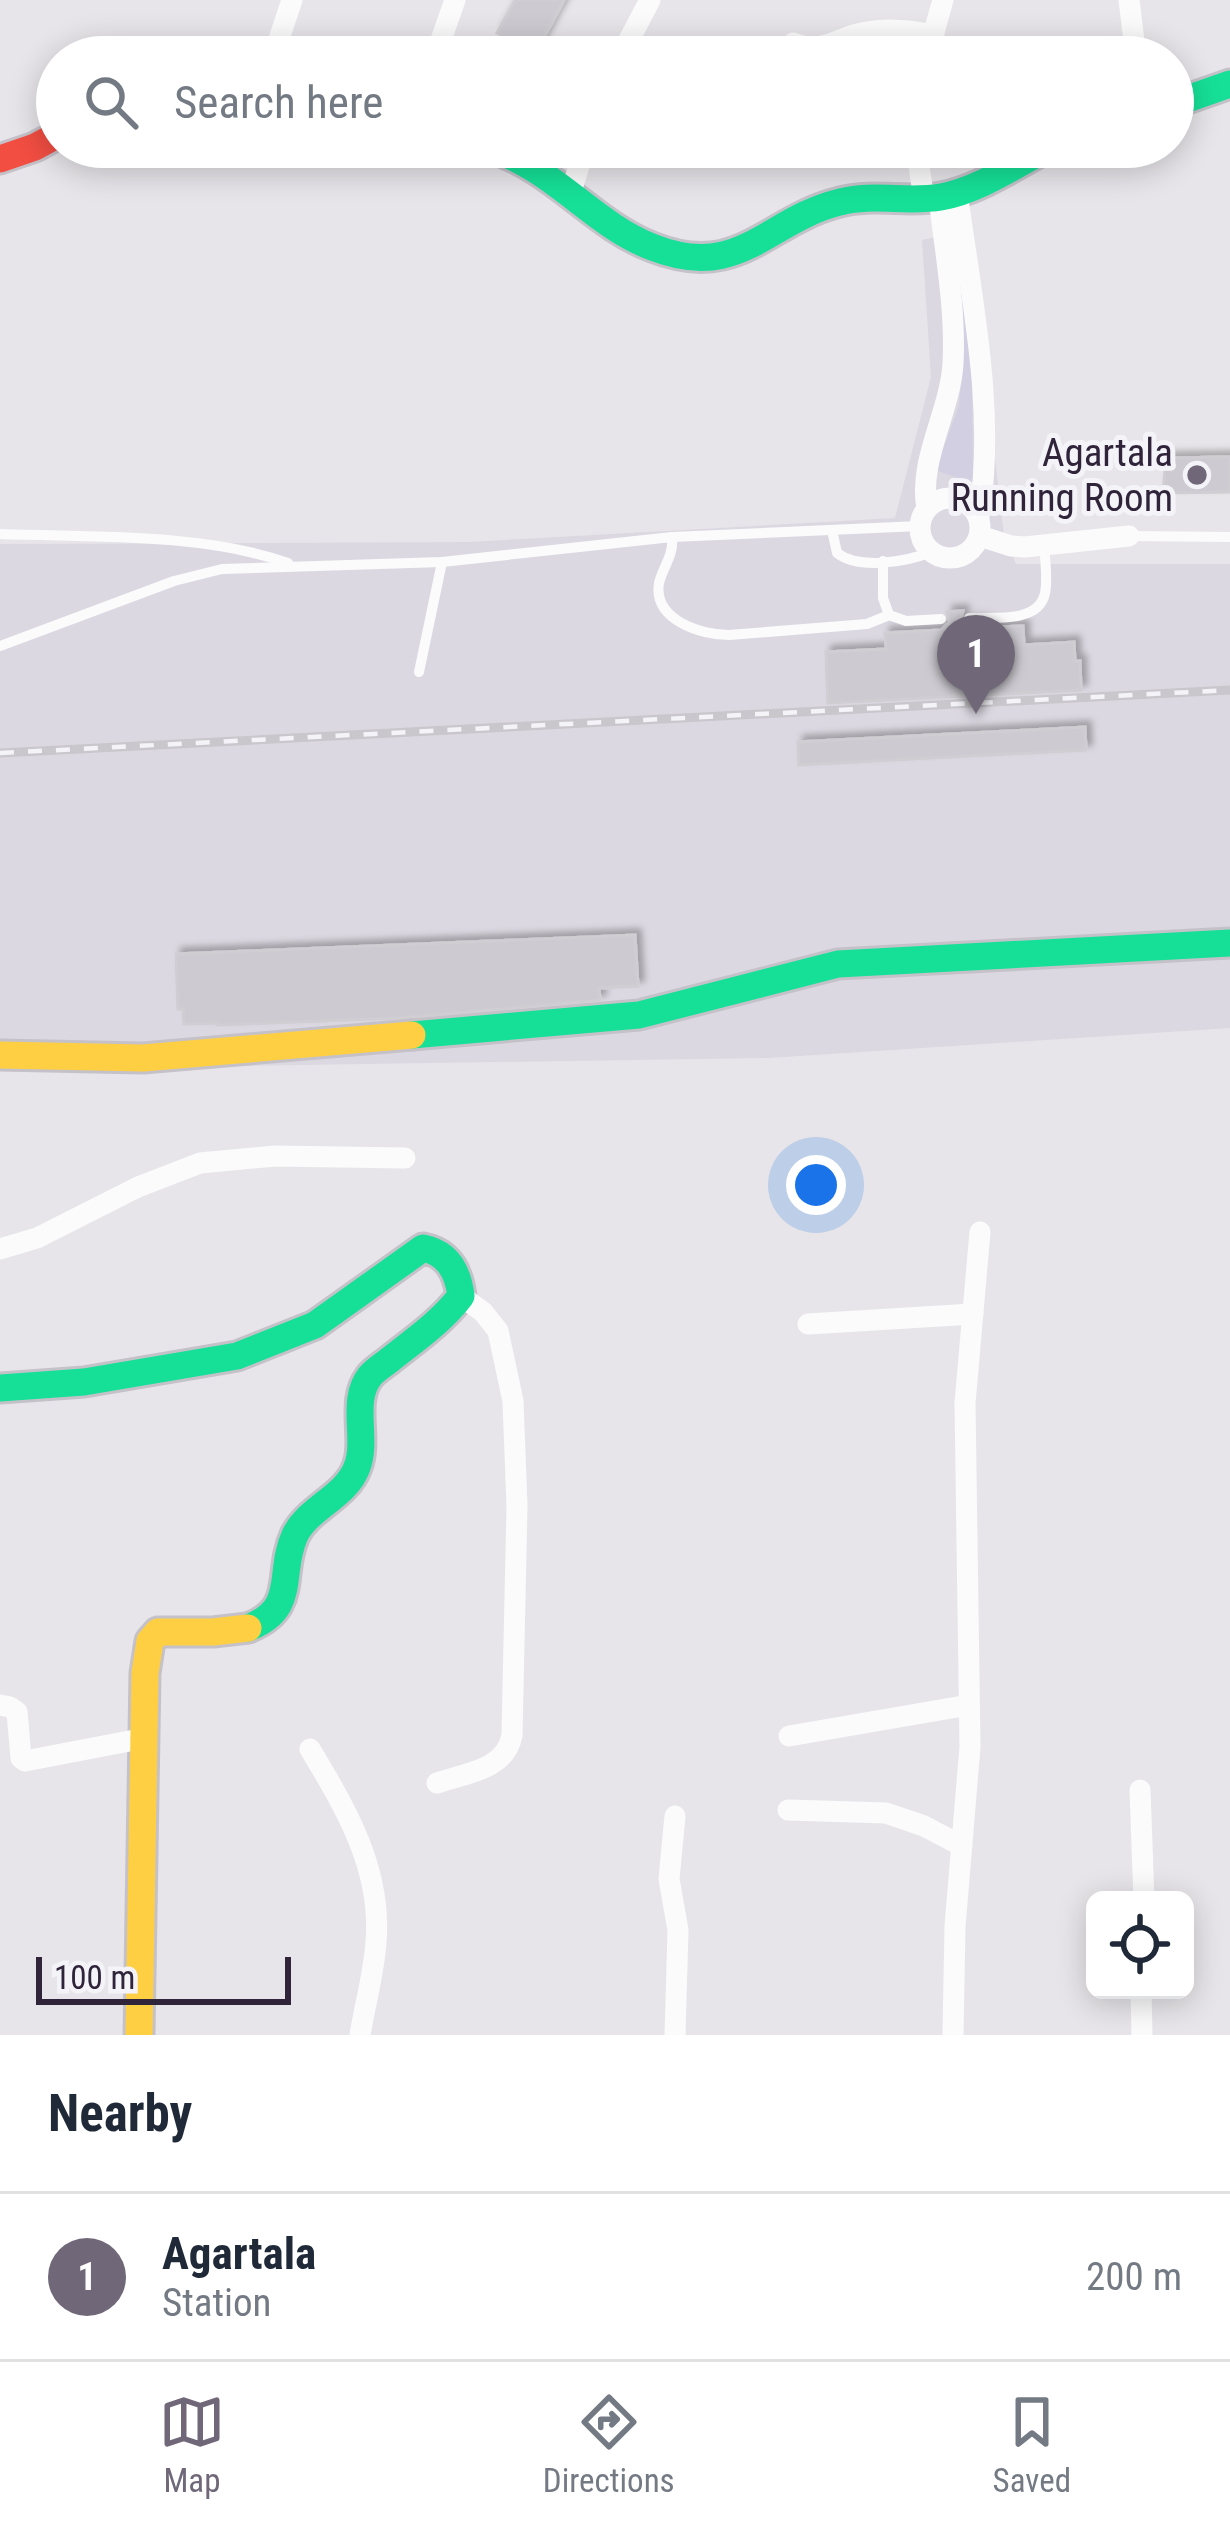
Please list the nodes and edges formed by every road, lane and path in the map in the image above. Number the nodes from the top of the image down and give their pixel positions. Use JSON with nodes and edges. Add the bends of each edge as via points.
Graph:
{"nodes":[{"id":1,"x":292,"y":0,"type":"edge"},
{"id":2,"x":455,"y":0,"type":"edge"},
{"id":3,"x":650,"y":0,"type":"edge"},
{"id":4,"x":944,"y":0,"type":"edge"},
{"id":5,"x":1129,"y":0,"type":"edge"},
{"id":6,"x":280,"y":36,"type":"edge"},
{"id":7,"x":442,"y":36,"type":"edge"},
{"id":8,"x":631,"y":36,"type":"edge"},
{"id":9,"x":850,"y":36,"type":"edge"},
{"id":10,"x":905,"y":36,"type":"edge"},
{"id":11,"x":934,"y":36,"type":"edge"},
{"id":12,"x":1133,"y":36,"type":"edge"},
{"id":13,"x":1230,"y":68,"type":"edge"},
{"id":14,"x":1194,"y":79,"type":"edge"},
{"id":15,"x":1230,"y":84,"type":"edge"},
{"id":16,"x":1194,"y":97,"type":"edge"},
{"id":17,"x":36,"y":146,"type":"edge"},
{"id":18,"x":0,"y":159,"type":"edge"},
{"id":19,"x":536,"y":168,"type":"edge"},
{"id":20,"x":578,"y":168,"type":"edge"},
{"id":21,"x":926,"y":168,"type":"edge"},
{"id":22,"x":1002,"y":168,"type":"edge"},
{"id":23,"x":571,"y":192,"type":"junction"},
{"id":24,"x":940,"y":196,"type":"junction"},
{"id":25,"x":924,"y":517,"type":"junction"},
{"id":26,"x":979,"y":526,"type":"junction"},
{"id":27,"x":832,"y":530,"type":"junction"},
{"id":28,"x":0,"y":534,"type":"edge"},
{"id":29,"x":1129,"y":536,"type":"joint"},
{"id":30,"x":672,"y":537,"type":"junction"},
{"id":31,"x":1230,"y":537,"type":"edge"},
{"id":32,"x":1044,"y":544,"type":"junction"},
{"id":33,"x":932,"y":552,"type":"junction"},
{"id":34,"x":883,"y":561,"type":"junction"},
{"id":35,"x":442,"y":562,"type":"junction"},
{"id":36,"x":297,"y":566,"type":"junction"},
{"id":37,"x":889,"y":615,"type":"junction"},
{"id":38,"x":969,"y":618,"type":"dead end"},
{"id":39,"x":941,"y":620,"type":"dead end"},
{"id":40,"x":0,"y":646,"type":"edge"},
{"id":41,"x":419,"y":672,"type":"dead end"},
{"id":42,"x":1230,"y":943,"type":"edge"},
{"id":43,"x":0,"y":1055,"type":"edge"},
{"id":44,"x":405,"y":1158,"type":"dead end"},
{"id":45,"x":980,"y":1232,"type":"dead end"},
{"id":46,"x":0,"y":1249,"type":"edge"},
{"id":47,"x":461,"y":1296,"type":"junction"},
{"id":48,"x":973,"y":1314,"type":"junction"},
{"id":49,"x":808,"y":1324,"type":"dead end"},
{"id":50,"x":0,"y":1388,"type":"edge"},
{"id":51,"x":0,"y":1705,"type":"edge"},
{"id":52,"x":969,"y":1705,"type":"junction"},
{"id":53,"x":789,"y":1736,"type":"dead end"},
{"id":54,"x":145,"y":1738,"type":"junction"},
{"id":55,"x":310,"y":1749,"type":"dead end"},
{"id":56,"x":437,"y":1783,"type":"dead end"},
{"id":57,"x":1139,"y":1790,"type":"dead end"},
{"id":58,"x":788,"y":1810,"type":"dead end"},
{"id":59,"x":675,"y":1816,"type":"dead end"},
{"id":60,"x":962,"y":1846,"type":"junction"},
{"id":61,"x":1144,"y":1891,"type":"edge"},
{"id":62,"x":1141,"y":1999,"type":"edge"},
{"id":63,"x":139,"y":2035,"type":"edge"},
{"id":64,"x":360,"y":2035,"type":"edge"},
{"id":65,"x":675,"y":2035,"type":"edge"},
{"id":66,"x":953,"y":2035,"type":"edge"},
{"id":67,"x":1142,"y":2035,"type":"edge"}],
"edges":[{"from":1,"to":6,"type":"street"},
{"from":2,"to":7,"type":"street"},
{"from":3,"to":8,"type":"street"},
{"from":4,"to":11,"type":"street"},
{"from":5,"to":12,"type":"street"},
{"from":9,"to":10,"type":"street","via":[[886,29]]},
{"from":13,"to":14,"type":"street"},
{"from":15,"to":16,"type":"street"},
{"from":17,"to":18,"type":"street"},
{"from":19,"to":23,"type":"street"},
{"from":20,"to":23,"type":"street"},
{"from":21,"to":24,"type":"street"},
{"from":22,"to":24,"type":"street"},
{"from":23,"to":24,"type":"street","via":[[626,235],[703,258],[747,249],[831,204]]},
{"from":24,"to":25,"type":"street","via":[[954,344]]},
{"from":24,"to":26,"type":"street","via":[[983,397]]},
{"from":25,"to":26,"type":"street","via":[[935,502],[955,498],[973,507]]},
{"from":25,"to":27,"type":"lane"},
{"from":25,"to":33,"type":"street","via":[[921,536]]},
{"from":26,"to":32,"type":"street","via":[[1011,546]]},
{"from":26,"to":33,"type":"street","via":[[968,553],[950,559]]},
{"from":27,"to":30,"type":"lane"},
{"from":27,"to":34,"type":"lane","via":[[843,559]]},
{"from":28,"to":36,"type":"lane","via":[[238,548]]},
{"from":29,"to":31,"type":"lane"},
{"from":29,"to":32,"type":"street"},
{"from":30,"to":35,"type":"lane"},
{"from":30,"to":37,"type":"lane","via":[[659,598],[688,628],[729,635],[867,624]]},
{"from":32,"to":38,"type":"lane","via":[[1045,596],[1033,612]]},
{"from":33,"to":34,"type":"lane"},
{"from":34,"to":37,"type":"lane"},
{"from":35,"to":36,"type":"lane"},
{"from":35,"to":41,"type":"lane"},
{"from":36,"to":40,"type":"lane","via":[[222,569],[174,581]]},
{"from":37,"to":39,"type":"lane"},
{"from":42,"to":43,"type":"street","via":[[838,964],[639,1016],[143,1058]]},
{"from":44,"to":46,"type":"street","via":[[200,1163]]},
{"from":45,"to":48,"type":"street"},
{"from":47,"to":50,"type":"street","via":[[444,1256],[423,1248],[316,1324],[238,1356]]},
{"from":47,"to":54,"type":"street","via":[[369,1377],[356,1468],[292,1542],[281,1604],[237,1632],[175,1630],[150,1642]]},
{"from":47,"to":56,"type":"street","via":[[498,1331],[513,1401],[512,1735],[496,1762]]},
{"from":48,"to":49,"type":"street"},
{"from":48,"to":52,"type":"street","via":[[965,1403]]},
{"from":51,"to":54,"type":"street","via":[[17,1712],[25,1761]]},
{"from":52,"to":53,"type":"street"},
{"from":52,"to":60,"type":"street"},
{"from":54,"to":63,"type":"street"},
{"from":55,"to":64,"type":"street","via":[[349,1815],[374,1894],[376,1938]]},
{"from":57,"to":61,"type":"street"},
{"from":58,"to":60,"type":"street","via":[[886,1813]]},
{"from":59,"to":65,"type":"street"},
{"from":60,"to":66,"type":"street"},
{"from":62,"to":67,"type":"street"}]}
